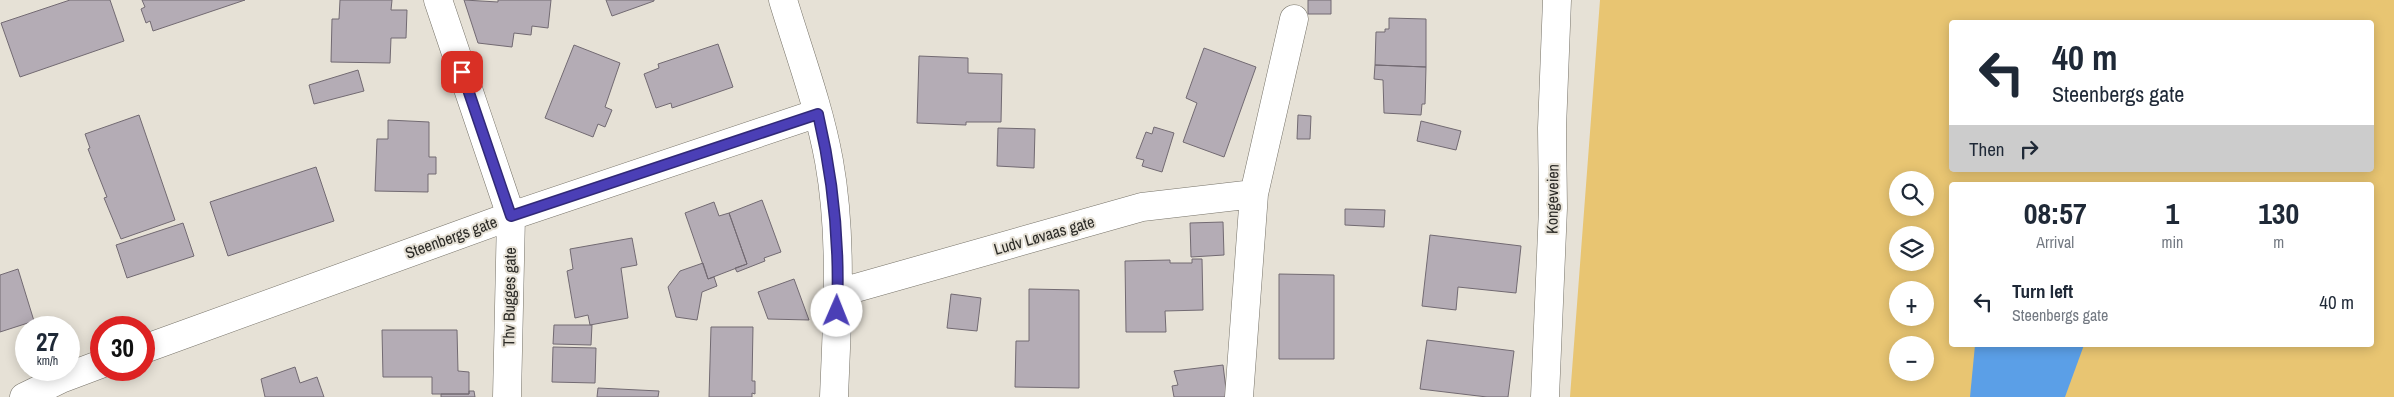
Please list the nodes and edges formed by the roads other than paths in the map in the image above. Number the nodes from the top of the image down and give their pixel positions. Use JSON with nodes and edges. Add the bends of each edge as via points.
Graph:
{"nodes":[{"id":1,"x":438,"y":0,"type":"edge"},
{"id":2,"x":783,"y":0,"type":"edge"},
{"id":3,"x":1556,"y":0,"type":"edge"},
{"id":4,"x":1294,"y":19,"type":"dead end"},
{"id":5,"x":818,"y":114,"type":"junction"},
{"id":6,"x":1254,"y":194,"type":"junction"},
{"id":7,"x":511,"y":216,"type":"junction"},
{"id":8,"x":838,"y":294,"type":"junction"},
{"id":9,"x":155,"y":345,"type":"edge"},
{"id":10,"x":90,"y":368,"type":"edge"},
{"id":11,"x":24,"y":397,"type":"edge"},
{"id":12,"x":507,"y":397,"type":"edge"},
{"id":13,"x":834,"y":397,"type":"edge"},
{"id":14,"x":1239,"y":397,"type":"edge"},
{"id":15,"x":1545,"y":397,"type":"edge"}],
"edges":[{"from":1,"to":7,"type":"street","name":"Thv Bugges gate"},
{"from":2,"to":5,"type":"street"},
{"from":3,"to":15,"type":"street","name":"Kongeveien","via":[[1553,208]]},
{"from":4,"to":6,"type":"street"},
{"from":5,"to":7,"type":"street","name":"Steenbergs gate"},
{"from":5,"to":8,"type":"street","via":[[835,210]]},
{"from":6,"to":8,"type":"street","name":"Ludv Løvaas gate","via":[[1142,207]]},
{"from":6,"to":14,"type":"street"},
{"from":7,"to":9,"type":"street","name":"Steenbergs gate"},
{"from":7,"to":12,"type":"street","name":"Thv Bugges gate"},
{"from":8,"to":13,"type":"street"},
{"from":10,"to":11,"type":"street"}]}
